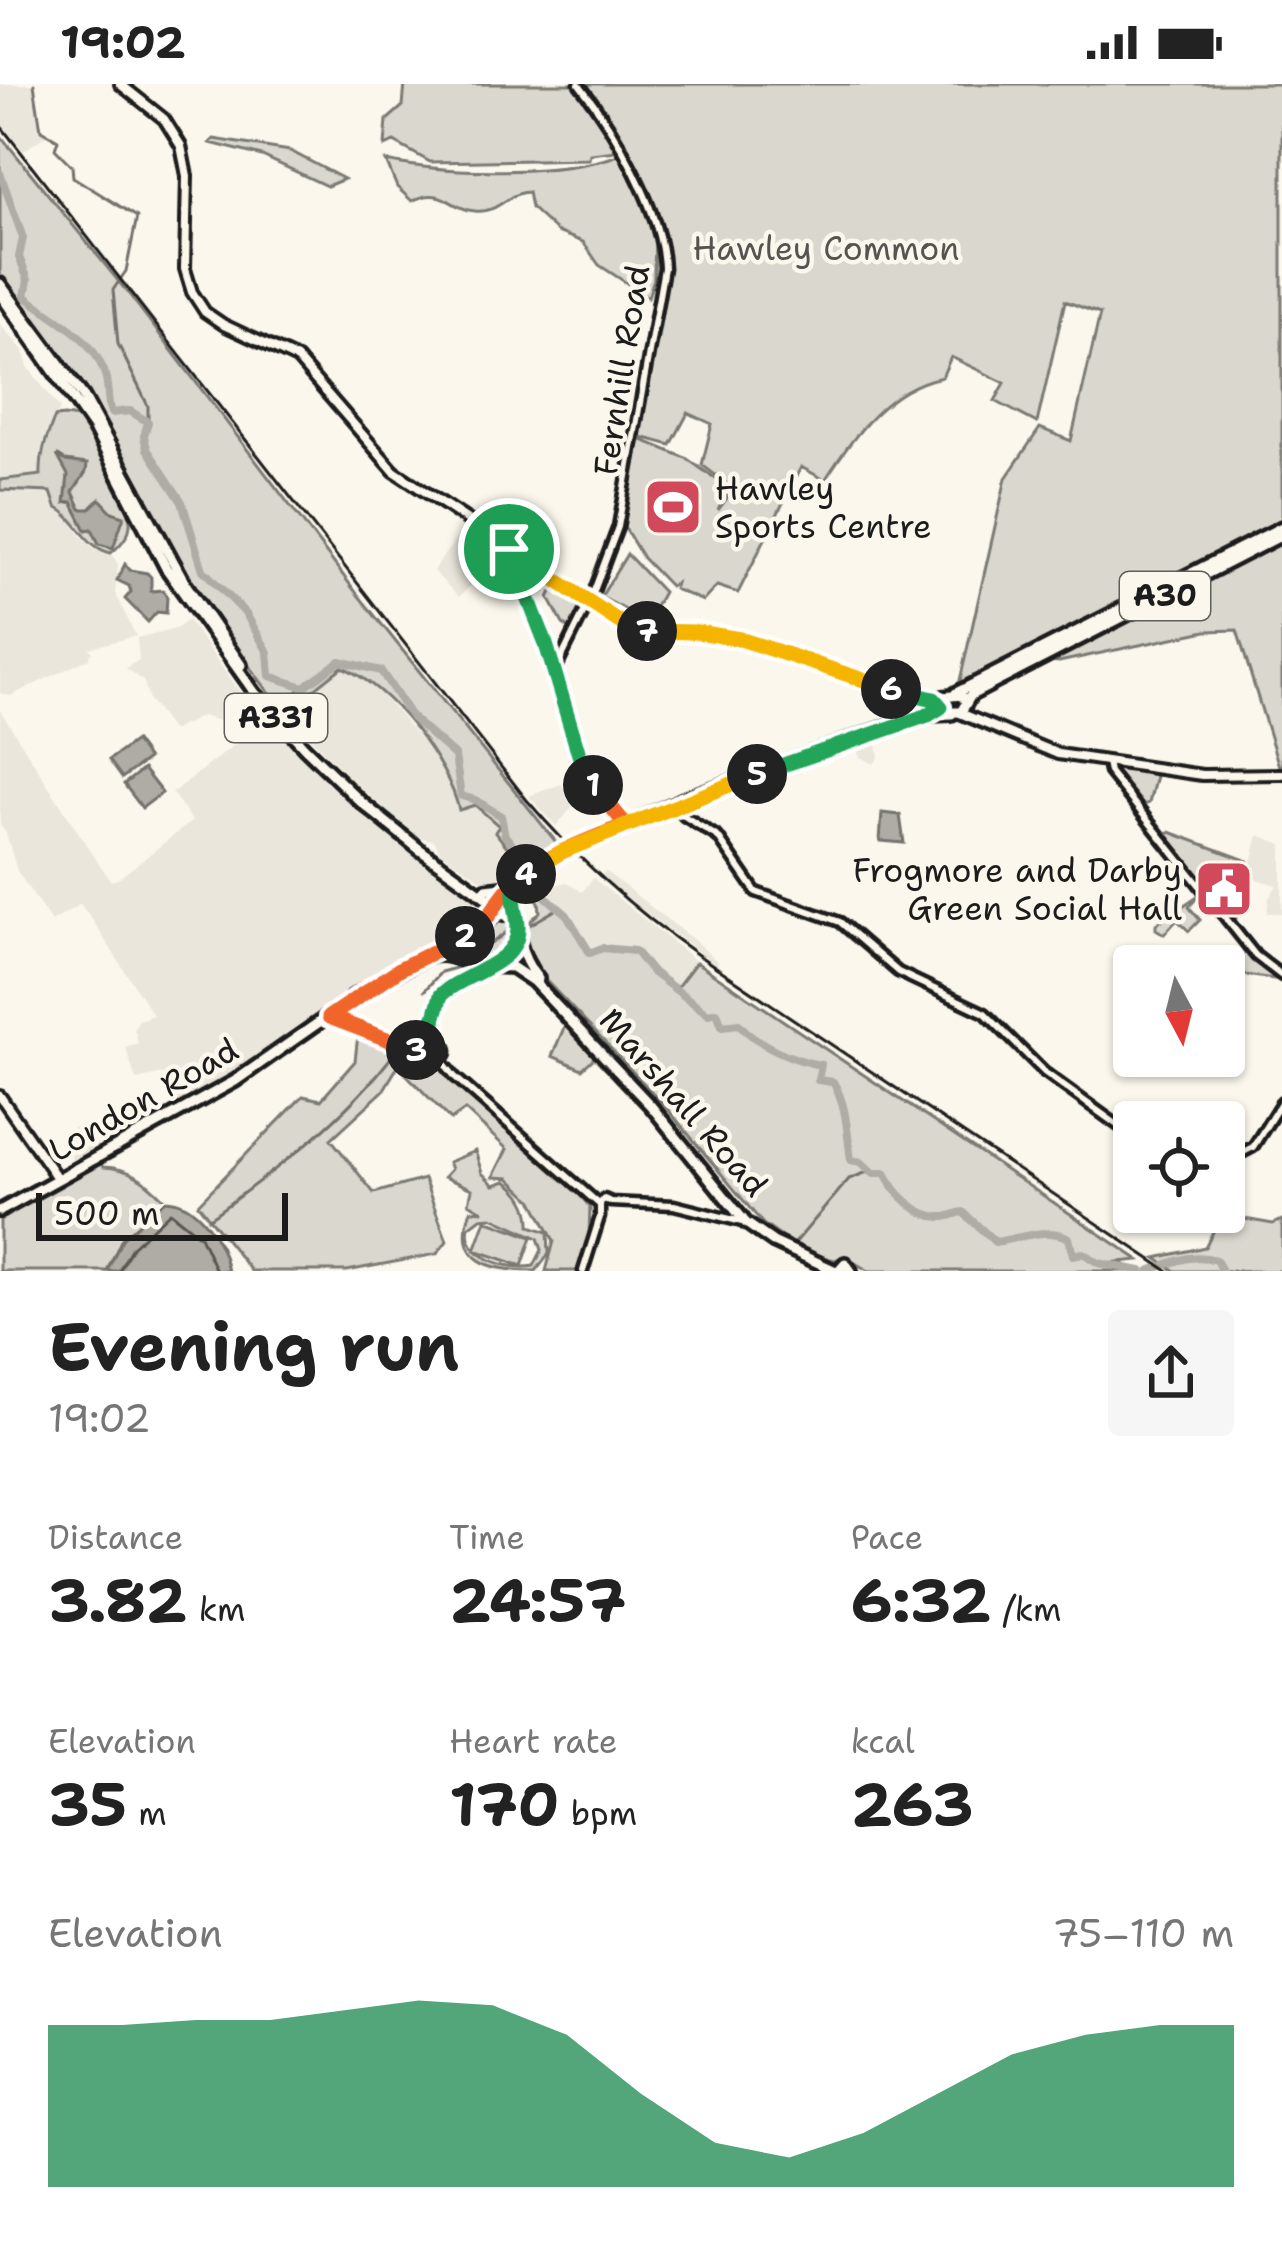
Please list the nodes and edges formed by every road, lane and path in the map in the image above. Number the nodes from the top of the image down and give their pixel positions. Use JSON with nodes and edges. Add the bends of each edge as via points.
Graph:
{"nodes":[{"id":1,"x":120,"y":84,"type":"edge"},
{"id":2,"x":579,"y":84,"type":"edge"},
{"id":3,"x":0,"y":284,"type":"edge"},
{"id":4,"x":0,"y":294,"type":"edge"},
{"id":5,"x":131,"y":484,"type":"junction"},
{"id":6,"x":1282,"y":531,"type":"edge"},
{"id":7,"x":1269,"y":538,"type":"junction"},
{"id":8,"x":150,"y":541,"type":"junction"},
{"id":9,"x":509,"y":549,"type":"junction"},
{"id":10,"x":588,"y":602,"type":"junction"},
{"id":11,"x":555,"y":671,"type":"junction"},
{"id":12,"x":950,"y":705,"type":"junction"},
{"id":13,"x":1107,"y":762,"type":"junction"},
{"id":14,"x":1282,"y":774,"type":"edge"},
{"id":15,"x":677,"y":804,"type":"junction"},
{"id":16,"x":627,"y":826,"type":"junction"},
{"id":17,"x":405,"y":834,"type":"junction"},
{"id":18,"x":513,"y":887,"type":"junction"},
{"id":19,"x":495,"y":898,"type":"junction"},
{"id":20,"x":514,"y":915,"type":"junction"},
{"id":21,"x":488,"y":920,"type":"junction"},
{"id":22,"x":518,"y":931,"type":"junction"},
{"id":23,"x":474,"y":932,"type":"junction"},
{"id":24,"x":467,"y":964,"type":"junction"},
{"id":25,"x":487,"y":966,"type":"junction"},
{"id":26,"x":394,"y":974,"type":"junction"},
{"id":27,"x":1282,"y":976,"type":"edge"},
{"id":28,"x":457,"y":981,"type":"junction"},
{"id":29,"x":334,"y":1012,"type":"junction"},
{"id":30,"x":439,"y":1052,"type":"junction"},
{"id":31,"x":0,"y":1096,"type":"edge"},
{"id":32,"x":1282,"y":1101,"type":"edge"},
{"id":33,"x":1113,"y":1122,"type":"edge"},
{"id":34,"x":1245,"y":1151,"type":"edge"},
{"id":35,"x":58,"y":1178,"type":"junction"},
{"id":36,"x":606,"y":1206,"type":"junction"},
{"id":37,"x":730,"y":1209,"type":"junction"},
{"id":38,"x":0,"y":1211,"type":"edge"},
{"id":39,"x":780,"y":1244,"type":"junction"},
{"id":40,"x":843,"y":1269,"type":"edge"},
{"id":41,"x":583,"y":1271,"type":"edge"}],
"edges":[{"from":1,"to":9,"type":"main road","via":[[164,119],[181,146],[185,265],[201,307],[297,359],[388,466]]},
{"from":2,"to":10,"type":"street","name":"Fernhill Road","via":[[651,206],[664,268],[619,526]]},
{"from":3,"to":5,"type":"main road","number":"A331","via":[[83,396]]},
{"from":4,"to":8,"type":"main road","number":"A331","via":[[92,427]]},
{"from":5,"to":8,"type":"main road","number":"A331"},
{"from":5,"to":17,"type":"main road","number":"A331","via":[[186,586],[250,677]]},
{"from":6,"to":7,"type":"main road","number":"A30"},
{"from":7,"to":12,"type":"main road","number":"A30"},
{"from":7,"to":12,"type":"main road","number":"A30","via":[[956,693]]},
{"from":8,"to":17,"type":"main road","number":"A331","via":[[281,724]]},
{"from":9,"to":10,"type":"main road"},
{"from":9,"to":11,"type":"street"},
{"from":10,"to":11,"type":"street","name":"Fernhill Road"},
{"from":10,"to":12,"type":"main road","via":[[643,630],[740,639]]},
{"from":11,"to":16,"type":"street","via":[[585,774]]},
{"from":12,"to":13,"type":"main road","via":[[1043,750]]},
{"from":12,"to":15,"type":"main road","number":"A30"},
{"from":13,"to":14,"type":"main road","via":[[1202,775]]},
{"from":13,"to":27,"type":"street","via":[[1201,889]]},
{"from":15,"to":16,"type":"main road","number":"A30"},
{"from":15,"to":33,"type":"street","via":[[718,837],[756,892],[840,922],[898,972],[985,1013],[1044,1072]]},
{"from":16,"to":18,"type":"main road","number":"A30","bridge":true,"via":[[561,852]]},
{"from":17,"to":19,"type":"main road","number":"A331"},
{"from":18,"to":19,"type":"main road"},
{"from":18,"to":19,"type":"main road","number":"A30"},
{"from":18,"to":20,"type":"main road"},
{"from":19,"to":20,"type":"main road","number":"A331"},
{"from":19,"to":21,"type":"main road"},
{"from":20,"to":21,"type":"main road"},
{"from":20,"to":22,"type":"main road","name":"Marshall Road"},
{"from":21,"to":23,"type":"main road","name":"London Road"},
{"from":22,"to":25,"type":"main road"},
{"from":22,"to":37,"type":"main road","name":"Marshall Road","via":[[534,974],[665,1113]]},
{"from":23,"to":24,"type":"main road","via":[[464,947]]},
{"from":23,"to":26,"type":"main road","name":"London Road"},
{"from":24,"to":25,"type":"main road","name":"Marshall Road"},
{"from":24,"to":26,"type":"main road","name":"London Road","via":[[437,954]]},
{"from":24,"to":28,"type":"street"},
{"from":25,"to":28,"type":"street"},
{"from":25,"to":37,"type":"main road","name":"Marshall Road","via":[[526,975],[651,1106]]},
{"from":26,"to":29,"type":"main road","name":"London Road"},
{"from":28,"to":30,"type":"street","via":[[437,1001]]},
{"from":29,"to":30,"type":"street","via":[[346,1023]]},
{"from":29,"to":35,"type":"main road","name":"London Road","via":[[228,1085]]},
{"from":30,"to":36,"type":"street","via":[[449,1070]]},
{"from":31,"to":35,"type":"main road"},
{"from":32,"to":34,"type":"street"},
{"from":35,"to":38,"type":"main road","name":"London Road"},
{"from":36,"to":37,"type":"street"},
{"from":36,"to":41,"type":"street"},
{"from":37,"to":39,"type":"main road","name":"Marshall Road"},
{"from":37,"to":39,"type":"main road","name":"Marshall Road"},
{"from":39,"to":40,"type":"main road","name":"Marshall Road"}]}
